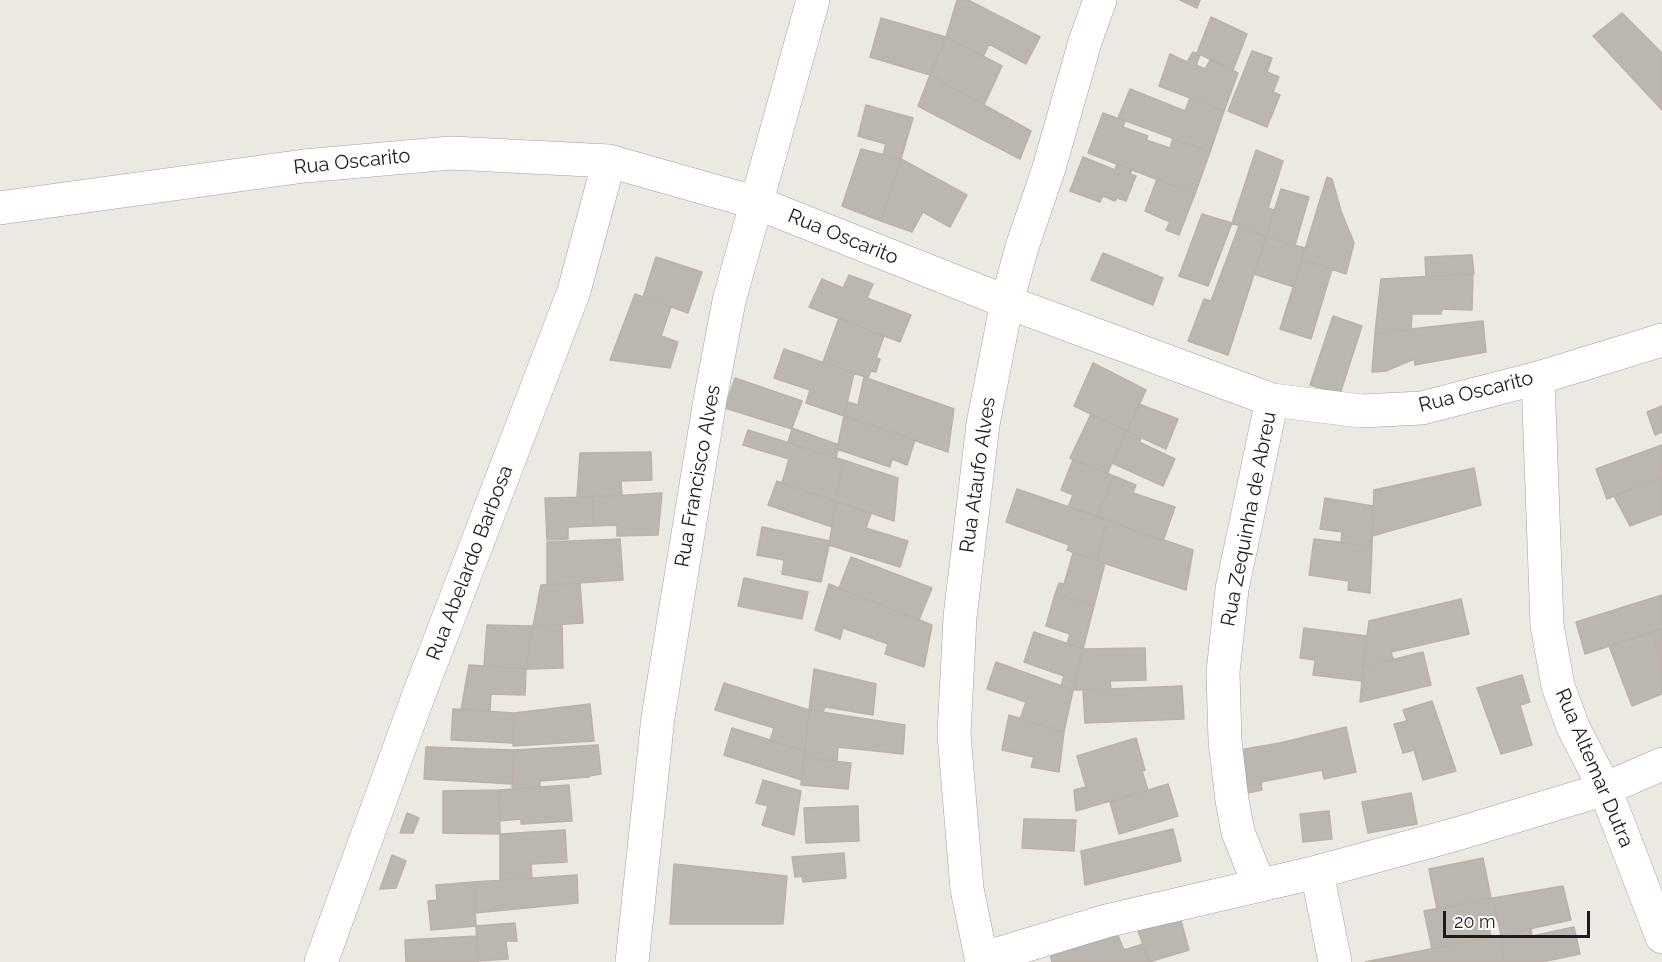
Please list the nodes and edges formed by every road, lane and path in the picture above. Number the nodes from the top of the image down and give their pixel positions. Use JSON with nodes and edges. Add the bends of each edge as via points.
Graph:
{"nodes":[{"id":1,"x":813,"y":0,"type":"edge"},
{"id":2,"x":1100,"y":0,"type":"edge"},
{"id":3,"x":609,"y":161,"type":"junction"},
{"id":4,"x":757,"y":203,"type":"junction"},
{"id":5,"x":0,"y":208,"type":"edge"},
{"id":6,"x":1007,"y":302,"type":"junction"},
{"id":7,"x":1662,"y":340,"type":"edge"},
{"id":8,"x":1538,"y":378,"type":"junction"},
{"id":9,"x":1272,"y":400,"type":"junction"},
{"id":10,"x":1662,"y":764,"type":"edge"},
{"id":11,"x":1605,"y":789,"type":"junction"},
{"id":12,"x":1317,"y":872,"type":"junction"},
{"id":13,"x":1258,"y":885,"type":"junction"},
{"id":14,"x":1662,"y":937,"type":"edge"},
{"id":15,"x":982,"y":961,"type":"edge"},
{"id":16,"x":321,"y":962,"type":"edge"},
{"id":17,"x":632,"y":962,"type":"edge"},
{"id":18,"x":1335,"y":962,"type":"edge"}],
"edges":[{"from":1,"to":4,"type":"street","name":"Rua Francisco Alves"},
{"from":2,"to":6,"type":"street","name":"Rua Ataufo Alves"},
{"from":3,"to":4,"type":"street","name":"Rua Oscarito"},
{"from":3,"to":5,"type":"street","name":"Rua Oscarito","via":[[451,153],[304,166]]},
{"from":3,"to":16,"type":"street","name":"Rua Abelardo Barbosa","via":[[574,291]]},
{"from":4,"to":6,"type":"street","name":"Rua Oscarito"},
{"from":4,"to":17,"type":"street","name":"Rua Francisco Alves","via":[[729,301],[657,717]]},
{"from":6,"to":9,"type":"street","name":"Rua Oscarito"},
{"from":6,"to":15,"type":"street","name":"Rua Ataufo Alves","via":[[983,424],[960,617],[954,734],[967,889]]},
{"from":7,"to":8,"type":"street","name":"Rua Oscarito"},
{"from":8,"to":9,"type":"street","name":"Rua Oscarito","via":[[1422,408],[1361,411]]},
{"from":8,"to":11,"type":"street","name":"Rua Altemar Dutra","via":[[1549,635],[1558,686],[1572,727]]},
{"from":9,"to":13,"type":"street","name":"Rua Zequinha de Abreu","via":[[1232,589],[1222,672],[1232,800],[1238,832]]},
{"from":10,"to":11,"type":"street"},
{"from":11,"to":12,"type":"street"},
{"from":11,"to":14,"type":"street","name":"Rua Altemar Dutra"},
{"from":12,"to":13,"type":"street"},
{"from":12,"to":18,"type":"street"},
{"from":13,"to":15,"type":"street","via":[[1106,921]]}]}
